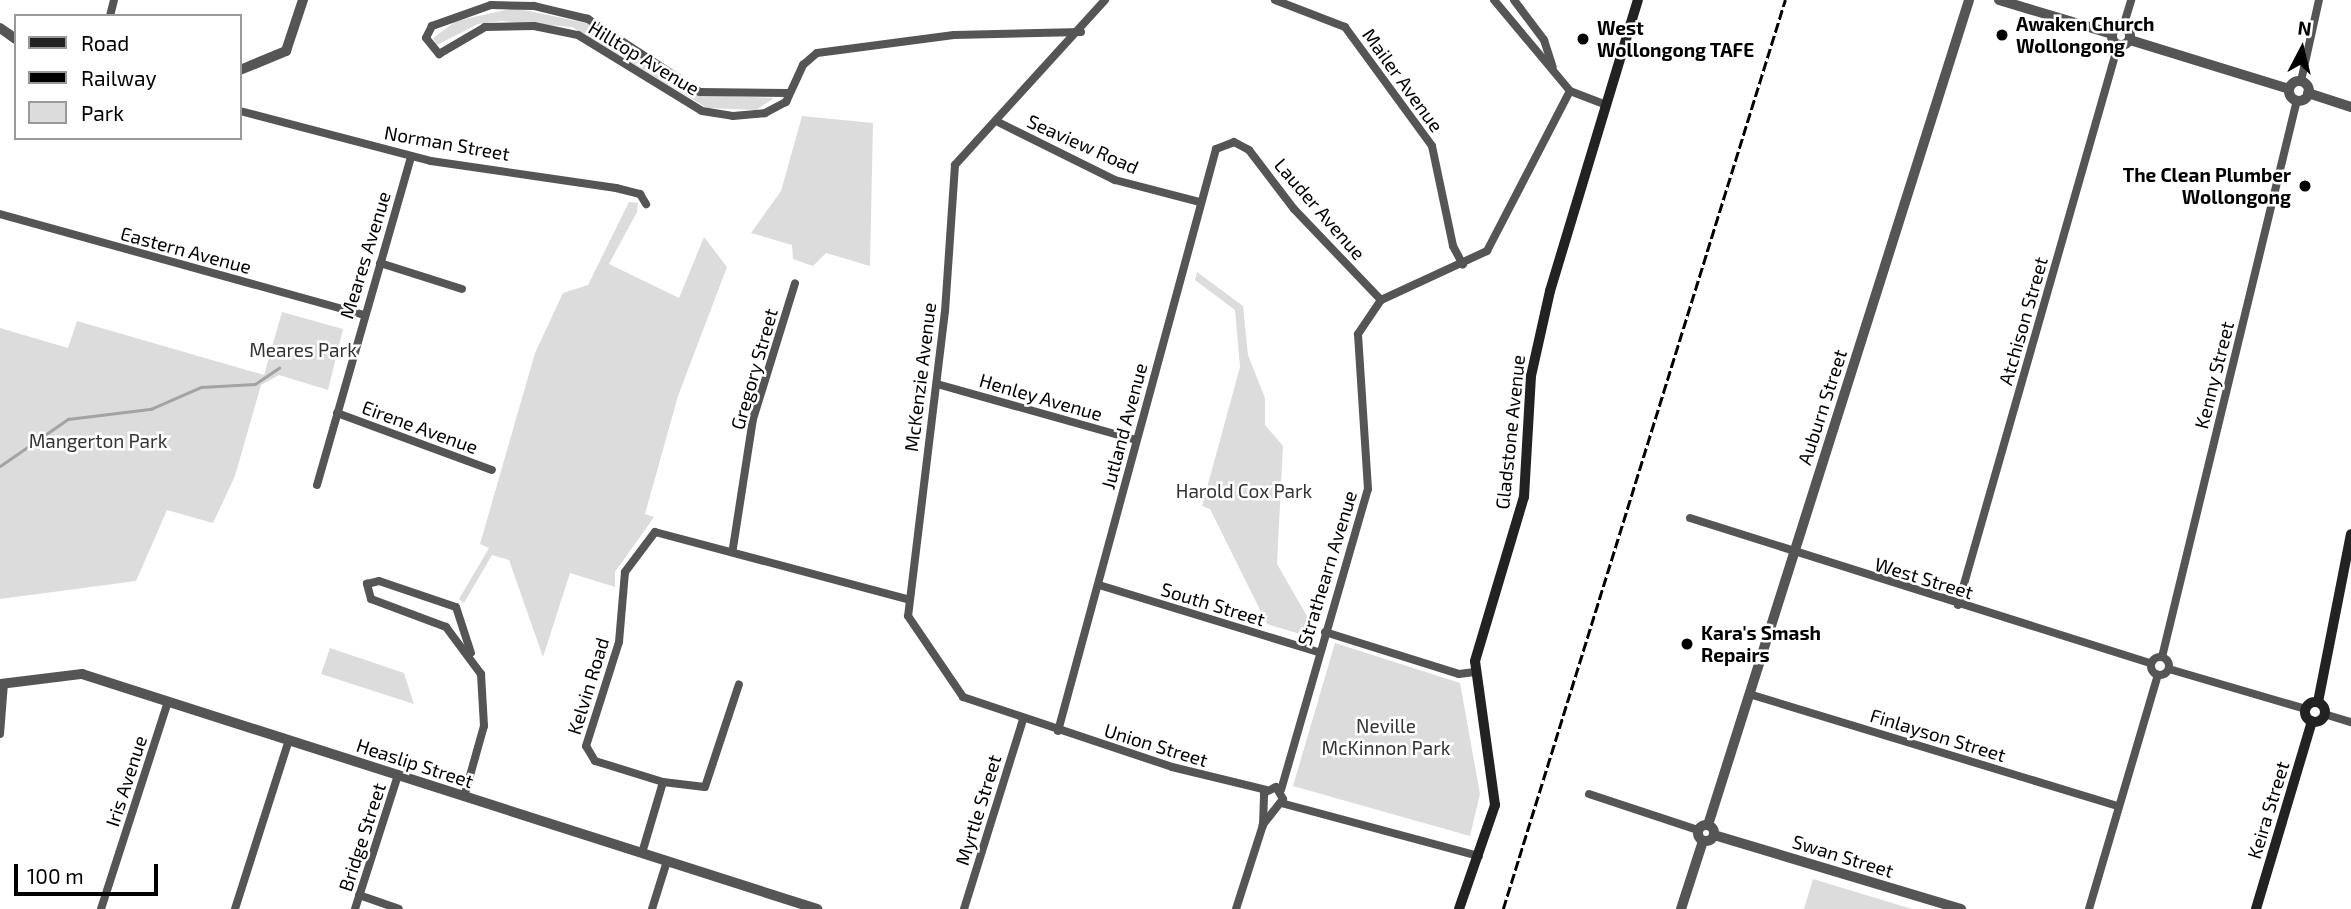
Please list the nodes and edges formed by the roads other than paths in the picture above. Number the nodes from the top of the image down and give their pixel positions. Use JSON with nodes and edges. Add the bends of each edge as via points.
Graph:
{"nodes":[{"id":1,"x":303,"y":0,"type":"edge"},
{"id":2,"x":1105,"y":0,"type":"edge"},
{"id":3,"x":1275,"y":0,"type":"edge"},
{"id":4,"x":1494,"y":0,"type":"edge"},
{"id":5,"x":1514,"y":0,"type":"edge"},
{"id":6,"x":1638,"y":0,"type":"edge"},
{"id":7,"x":1969,"y":0,"type":"edge"},
{"id":8,"x":1999,"y":0,"type":"edge"},
{"id":9,"x":2131,"y":0,"type":"edge"},
{"id":10,"x":2319,"y":0,"type":"edge"},
{"id":11,"x":2123,"y":27,"type":"junction"},
{"id":12,"x":1081,"y":32,"type":"junction"},
{"id":13,"x":2112,"y":34,"type":"junction"},
{"id":14,"x":2130,"y":40,"type":"junction"},
{"id":15,"x":2118,"y":45,"type":"junction"},
{"id":16,"x":1554,"y":69,"type":"junction"},
{"id":17,"x":242,"y":70,"type":"edge"},
{"id":18,"x":2301,"y":81,"type":"junction"},
{"id":19,"x":2289,"y":89,"type":"junction"},
{"id":20,"x":1570,"y":91,"type":"junction"},
{"id":21,"x":789,"y":93,"type":"junction"},
{"id":22,"x":2308,"y":93,"type":"junction"},
{"id":23,"x":2297,"y":100,"type":"junction"},
{"id":24,"x":1606,"y":105,"type":"junction"},
{"id":25,"x":2351,"y":107,"type":"edge"},
{"id":26,"x":242,"y":112,"type":"edge"},
{"id":27,"x":996,"y":121,"type":"junction"},
{"id":28,"x":1234,"y":142,"type":"joint"},
{"id":29,"x":411,"y":157,"type":"junction"},
{"id":30,"x":1200,"y":202,"type":"junction"},
{"id":31,"x":646,"y":204,"type":"dead end"},
{"id":32,"x":0,"y":215,"type":"edge"},
{"id":33,"x":380,"y":263,"type":"junction"},
{"id":34,"x":1463,"y":265,"type":"junction"},
{"id":35,"x":795,"y":283,"type":"dead end"},
{"id":36,"x":462,"y":289,"type":"dead end"},
{"id":37,"x":1381,"y":300,"type":"junction"},
{"id":38,"x":363,"y":315,"type":"junction"},
{"id":39,"x":937,"y":384,"type":"junction"},
{"id":40,"x":337,"y":413,"type":"junction"},
{"id":41,"x":1136,"y":440,"type":"junction"},
{"id":42,"x":492,"y":470,"type":"dead end"},
{"id":43,"x":317,"y":485,"type":"dead end"},
{"id":44,"x":1690,"y":518,"type":"dead end"},
{"id":45,"x":2351,"y":534,"type":"edge"},
{"id":46,"x":733,"y":548,"type":"junction"},
{"id":47,"x":1794,"y":554,"type":"junction"},
{"id":48,"x":1099,"y":585,"type":"junction"},
{"id":49,"x":906,"y":599,"type":"junction"},
{"id":50,"x":1958,"y":605,"type":"junction"},
{"id":51,"x":1325,"y":632,"type":"junction"},
{"id":52,"x":1318,"y":652,"type":"junction"},
{"id":53,"x":471,"y":653,"type":"junction"},
{"id":54,"x":2162,"y":657,"type":"junction"},
{"id":55,"x":2151,"y":663,"type":"junction"},
{"id":56,"x":2169,"y":669,"type":"junction"},
{"id":57,"x":1475,"y":672,"type":"junction"},
{"id":58,"x":2158,"y":675,"type":"junction"},
{"id":59,"x":2,"y":683,"type":"edge"},
{"id":60,"x":739,"y":684,"type":"dead end"},
{"id":61,"x":1749,"y":694,"type":"junction"},
{"id":62,"x":168,"y":702,"type":"junction"},
{"id":63,"x":2318,"y":702,"type":"junction"},
{"id":64,"x":2306,"y":709,"type":"junction"},
{"id":65,"x":2324,"y":714,"type":"junction"},
{"id":66,"x":1023,"y":720,"type":"junction"},
{"id":67,"x":2312,"y":721,"type":"junction"},
{"id":68,"x":2351,"y":722,"type":"edge"},
{"id":69,"x":1058,"y":732,"type":"junction"},
{"id":70,"x":0,"y":734,"type":"edge"},
{"id":71,"x":289,"y":740,"type":"junction"},
{"id":72,"x":1283,"y":768,"type":"junction"},
{"id":73,"x":398,"y":775,"type":"junction"},
{"id":74,"x":663,"y":782,"type":"junction"},
{"id":75,"x":1245,"y":788,"type":"junction"},
{"id":76,"x":1269,"y":788,"type":"junction"},
{"id":77,"x":1282,"y":792,"type":"junction"},
{"id":78,"x":1590,"y":794,"type":"dead end"},
{"id":79,"x":464,"y":797,"type":"junction"},
{"id":80,"x":1265,"y":801,"type":"junction"},
{"id":81,"x":1302,"y":804,"type":"junction"},
{"id":82,"x":1279,"y":805,"type":"junction"},
{"id":83,"x":2118,"y":806,"type":"junction"},
{"id":84,"x":1263,"y":825,"type":"junction"},
{"id":85,"x":1703,"y":827,"type":"junction"},
{"id":86,"x":1714,"y":835,"type":"junction"},
{"id":87,"x":1703,"y":841,"type":"junction"},
{"id":88,"x":642,"y":853,"type":"junction"},
{"id":89,"x":1479,"y":856,"type":"junction"},
{"id":90,"x":667,"y":861,"type":"junction"},
{"id":91,"x":359,"y":895,"type":"junction"},
{"id":92,"x":101,"y":909,"type":"edge"},
{"id":93,"x":235,"y":909,"type":"edge"},
{"id":94,"x":355,"y":909,"type":"edge"},
{"id":95,"x":399,"y":909,"type":"edge"},
{"id":96,"x":652,"y":909,"type":"edge"},
{"id":97,"x":817,"y":909,"type":"edge"},
{"id":98,"x":964,"y":909,"type":"edge"},
{"id":99,"x":1236,"y":909,"type":"edge"},
{"id":100,"x":1459,"y":909,"type":"edge"},
{"id":101,"x":1681,"y":909,"type":"edge"},
{"id":102,"x":1961,"y":909,"type":"edge"},
{"id":103,"x":2089,"y":909,"type":"edge"},
{"id":104,"x":2256,"y":909,"type":"edge"}],
"edges":[{"from":1,"to":17,"type":"street","via":[[286,51]]},
{"from":2,"to":12,"type":"street","name":"McKenzie Avenue"},
{"from":3,"to":34,"type":"street","name":"Mailer Avenue","via":[[1345,27],[1432,146],[1453,246]]},
{"from":4,"to":16,"type":"street"},
{"from":5,"to":16,"type":"street","via":[[1544,40]]},
{"from":6,"to":24,"type":"main road","name":"Gladstone Avenue"},
{"from":7,"to":47,"type":"street","name":"Auburn Street"},
{"from":8,"to":13,"type":"street"},
{"from":9,"to":11,"type":"street"},
{"from":10,"to":18,"type":"street"},
{"from":11,"to":13,"type":"street"},
{"from":11,"to":14,"type":"street"},
{"from":12,"to":21,"type":"street","name":"Hilltop Avenue","via":[[954,35],[817,53],[803,65]]},
{"from":12,"to":27,"type":"street","name":"McKenzie Avenue"},
{"from":13,"to":15,"type":"street"},
{"from":14,"to":15,"type":"street"},
{"from":14,"to":19,"type":"street"},
{"from":15,"to":50,"type":"street","name":"Atchison Street"},
{"from":16,"to":20,"type":"street"},
{"from":18,"to":19,"type":"street"},
{"from":18,"to":22,"type":"street"},
{"from":19,"to":23,"type":"street"},
{"from":20,"to":24,"type":"street"},
{"from":20,"to":34,"type":"street","via":[[1487,250]]},
{"from":21,"to":21,"type":"street","name":"Hilltop Avenue","via":[[765,113],[702,111],[578,35],[534,26],[485,27],[439,54],[426,38],[432,26],[491,5],[534,6],[588,19],[700,92]]},
{"from":22,"to":23,"type":"street"},
{"from":22,"to":25,"type":"street"},
{"from":23,"to":54,"type":"street","name":"Kenny Street"},
{"from":24,"to":57,"type":"main road","name":"Gladstone Avenue","via":[[1547,303],[1529,389],[1524,497]]},
{"from":26,"to":29,"type":"street","name":"Norman Street"},
{"from":27,"to":30,"type":"street","name":"Seaview Road","via":[[1115,180]]},
{"from":27,"to":39,"type":"street","name":"McKenzie Avenue","via":[[955,165]]},
{"from":28,"to":30,"type":"street","name":"Jutland Avenue","via":[[1216,149]]},
{"from":28,"to":37,"type":"street","name":"Lauder Avenue","via":[[1249,150],[1294,209]]},
{"from":29,"to":31,"type":"street","name":"Norman Street","via":[[616,188],[640,194]]},
{"from":29,"to":33,"type":"street","name":"Meares Avenue"},
{"from":30,"to":41,"type":"street","name":"Jutland Avenue"},
{"from":32,"to":38,"type":"street","name":"Eastern Avenue"},
{"from":33,"to":36,"type":"street"},
{"from":33,"to":38,"type":"street","name":"Meares Avenue"},
{"from":34,"to":37,"type":"street"},
{"from":35,"to":46,"type":"street","name":"Gregory Street","via":[[753,419]]},
{"from":37,"to":51,"type":"street","name":"Strathearn Avenue","via":[[1358,334],[1368,489]]},
{"from":38,"to":40,"type":"street","name":"Meares Avenue"},
{"from":39,"to":41,"type":"street","name":"Henley Avenue"},
{"from":39,"to":49,"type":"street","name":"McKenzie Avenue"},
{"from":40,"to":42,"type":"street","name":"Eirene Avenue"},
{"from":40,"to":43,"type":"street","name":"Meares Avenue"},
{"from":41,"to":48,"type":"street","name":"Jutland Avenue"},
{"from":44,"to":47,"type":"street","name":"West Street"},
{"from":45,"to":63,"type":"main road"},
{"from":46,"to":49,"type":"street","name":"Kelvin Road"},
{"from":46,"to":74,"type":"street","name":"Kelvin Road","via":[[655,532],[625,572],[620,642],[586,746],[595,761]]},
{"from":47,"to":50,"type":"street","name":"West Street"},
{"from":47,"to":61,"type":"street","name":"Auburn Street"},
{"from":48,"to":52,"type":"street","name":"South Street"},
{"from":48,"to":69,"type":"street","name":"Jutland Avenue"},
{"from":49,"to":66,"type":"street","name":"McKenzie Avenue","via":[[908,616],[964,697]]},
{"from":50,"to":55,"type":"street","name":"West Street"},
{"from":51,"to":52,"type":"street","name":"Strathearn Avenue"},
{"from":51,"to":57,"type":"street","via":[[1459,674]]},
{"from":52,"to":72,"type":"street","name":"Strathearn Avenue"},
{"from":53,"to":53,"type":"street","via":[[435,620],[371,599],[367,584],[379,581],[456,607]]},
{"from":53,"to":79,"type":"street","via":[[481,674],[484,726]]},
{"from":54,"to":55,"type":"street"},
{"from":54,"to":56,"type":"street"},
{"from":55,"to":58,"type":"street"},
{"from":56,"to":58,"type":"street"},
{"from":56,"to":64,"type":"street"},
{"from":57,"to":89,"type":"main road","name":"Gladstone Avenue","via":[[1495,797]]},
{"from":58,"to":83,"type":"street"},
{"from":59,"to":62,"type":"street","name":"Heaslip Street","via":[[82,674]]},
{"from":59,"to":70,"type":"street"},
{"from":60,"to":74,"type":"street","via":[[705,788]]},
{"from":61,"to":83,"type":"street","name":"Finlayson Street"},
{"from":61,"to":85,"type":"street","name":"Auburn Street"},
{"from":62,"to":71,"type":"street","name":"Heaslip Street"},
{"from":62,"to":92,"type":"street","name":"Iris Avenue"},
{"from":63,"to":64,"type":"main road"},
{"from":63,"to":65,"type":"main road"},
{"from":64,"to":67,"type":"main road"},
{"from":65,"to":67,"type":"main road"},
{"from":65,"to":68,"type":"street"},
{"from":66,"to":69,"type":"street","name":"McKenzie Avenue"},
{"from":66,"to":98,"type":"street","name":"Myrtle Street"},
{"from":67,"to":104,"type":"main road","name":"Keira Street"},
{"from":69,"to":75,"type":"street","name":"Union Street"},
{"from":71,"to":73,"type":"street","name":"Heaslip Street"},
{"from":71,"to":93,"type":"street"},
{"from":72,"to":76,"type":"street","name":"Strathearn Avenue"},
{"from":72,"to":77,"type":"street","name":"Strathearn Avenue"},
{"from":73,"to":79,"type":"street","name":"Heaslip Street"},
{"from":73,"to":91,"type":"street","name":"Bridge Street"},
{"from":74,"to":88,"type":"street"},
{"from":75,"to":76,"type":"street","name":"Union Street"},
{"from":75,"to":80,"type":"street","name":"Union Street"},
{"from":76,"to":77,"type":"street","name":"Union Street"},
{"from":76,"to":80,"type":"street"},
{"from":77,"to":81,"type":"street"},
{"from":77,"to":82,"type":"street","name":"Strathearn Avenue"},
{"from":78,"to":85,"type":"street"},
{"from":79,"to":88,"type":"street","name":"Heaslip Street"},
{"from":80,"to":82,"type":"street","name":"Union Street"},
{"from":80,"to":84,"type":"street"},
{"from":81,"to":82,"type":"street"},
{"from":81,"to":89,"type":"street"},
{"from":82,"to":84,"type":"street"},
{"from":83,"to":103,"type":"street"},
{"from":84,"to":99,"type":"street"},
{"from":85,"to":86,"type":"street"},
{"from":85,"to":87,"type":"street"},
{"from":86,"to":87,"type":"street"},
{"from":86,"to":102,"type":"street","name":"Swan Street"},
{"from":87,"to":101,"type":"street"},
{"from":88,"to":90,"type":"street","name":"Heaslip Street"},
{"from":89,"to":100,"type":"main road","name":"Gladstone Avenue"},
{"from":90,"to":96,"type":"street"},
{"from":90,"to":97,"type":"street","name":"Heaslip Street"},
{"from":91,"to":94,"type":"street","name":"Bridge Street"},
{"from":91,"to":95,"type":"street"}]}
